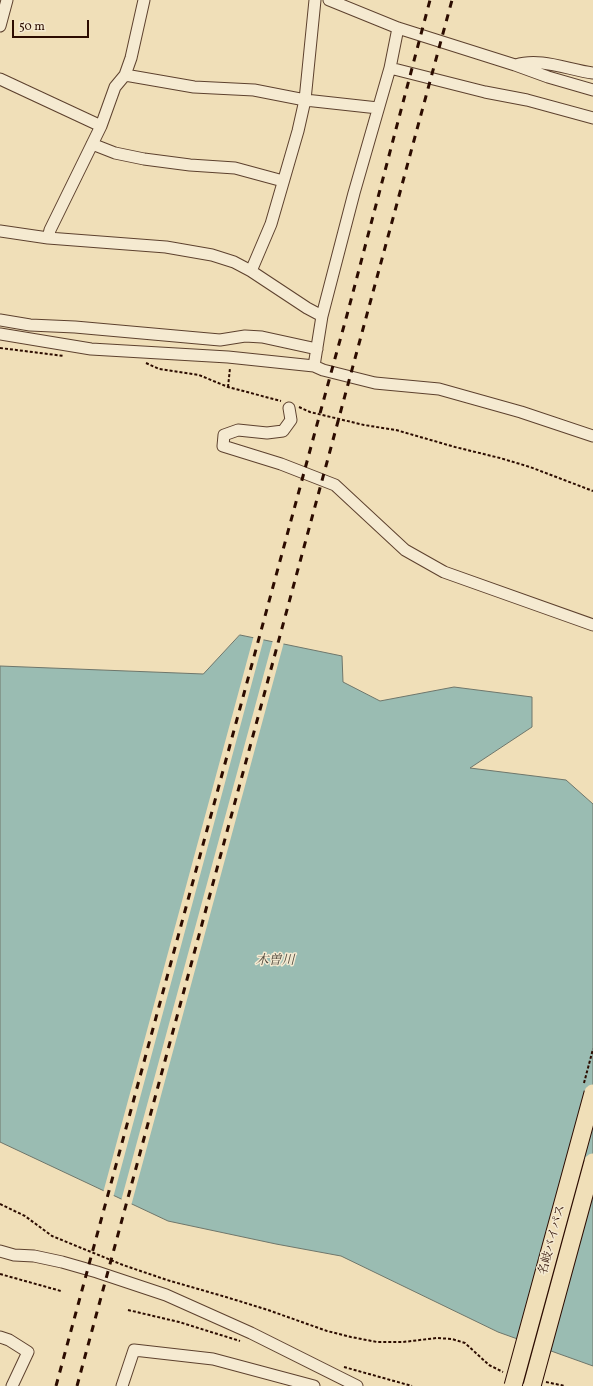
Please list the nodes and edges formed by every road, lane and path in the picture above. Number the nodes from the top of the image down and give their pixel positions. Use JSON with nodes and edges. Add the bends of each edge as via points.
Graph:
{"nodes":[{"id":1,"x":7,"y":0,"type":"edge"},
{"id":2,"x":144,"y":0,"type":"edge"},
{"id":3,"x":315,"y":0,"type":"edge"},
{"id":4,"x":329,"y":0,"type":"edge"},
{"id":5,"x":0,"y":26,"type":"edge"},
{"id":6,"x":398,"y":28,"type":"junction"},
{"id":7,"x":515,"y":65,"type":"junction"},
{"id":8,"x":390,"y":68,"type":"junction"},
{"id":9,"x":593,"y":73,"type":"edge"},
{"id":10,"x":125,"y":75,"type":"junction"},
{"id":11,"x":0,"y":79,"type":"edge"},
{"id":12,"x":593,"y":90,"type":"edge"},
{"id":13,"x":305,"y":100,"type":"junction"},
{"id":14,"x":378,"y":108,"type":"junction"},
{"id":15,"x":593,"y":118,"type":"edge"},
{"id":16,"x":101,"y":126,"type":"junction"},
{"id":17,"x":92,"y":144,"type":"junction"},
{"id":18,"x":283,"y":181,"type":"junction"},
{"id":19,"x":0,"y":231,"type":"edge"},
{"id":20,"x":48,"y":238,"type":"junction"},
{"id":21,"x":251,"y":271,"type":"junction"},
{"id":22,"x":322,"y":316,"type":"junction"},
{"id":23,"x":0,"y":320,"type":"edge"},
{"id":24,"x":0,"y":334,"type":"edge"},
{"id":25,"x":317,"y":349,"type":"junction"},
{"id":26,"x":143,"y":362,"type":"dead end"},
{"id":27,"x":314,"y":366,"type":"junction"},
{"id":28,"x":230,"y":368,"type":"dead end"},
{"id":29,"x":228,"y":387,"type":"junction"},
{"id":30,"x":290,"y":405,"type":"junction"},
{"id":31,"x":593,"y":436,"type":"edge"},
{"id":32,"x":593,"y":491,"type":"edge"},
{"id":33,"x":593,"y":625,"type":"edge"},
{"id":34,"x":593,"y":1093,"type":"edge"},
{"id":35,"x":593,"y":1162,"type":"edge"},
{"id":36,"x":0,"y":1204,"type":"edge"},
{"id":37,"x":0,"y":1251,"type":"edge"},
{"id":38,"x":0,"y":1274,"type":"edge"},
{"id":39,"x":61,"y":1292,"type":"dead end"},
{"id":40,"x":128,"y":1310,"type":"dead end"},
{"id":41,"x":0,"y":1337,"type":"edge"},
{"id":42,"x":246,"y":1342,"type":"dead end"},
{"id":43,"x":338,"y":1365,"type":"dead end"},
{"id":44,"x":509,"y":1380,"type":"edge"},
{"id":45,"x":536,"y":1383,"type":"edge"},
{"id":46,"x":12,"y":1386,"type":"edge"},
{"id":47,"x":122,"y":1386,"type":"edge"},
{"id":48,"x":314,"y":1386,"type":"edge"},
{"id":49,"x":357,"y":1386,"type":"edge"},
{"id":50,"x":412,"y":1386,"type":"edge"},
{"id":51,"x":565,"y":1386,"type":"edge"}],
"edges":[{"from":1,"to":5,"type":"street"},
{"from":2,"to":10,"type":"street"},
{"from":3,"to":13,"type":"street"},
{"from":4,"to":6,"type":"street"},
{"from":6,"to":7,"type":"street"},
{"from":6,"to":8,"type":"street"},
{"from":7,"to":9,"type":"street","via":[[524,62],[545,64]]},
{"from":7,"to":12,"type":"street"},
{"from":8,"to":14,"type":"street"},
{"from":8,"to":15,"type":"street"},
{"from":10,"to":13,"type":"street","via":[[194,86],[254,90]]},
{"from":10,"to":16,"type":"street","via":[[115,87]]},
{"from":11,"to":16,"type":"street"},
{"from":13,"to":14,"type":"street"},
{"from":13,"to":18,"type":"street"},
{"from":14,"to":22,"type":"street"},
{"from":16,"to":17,"type":"street"},
{"from":17,"to":18,"type":"street","via":[[115,153],[144,159],[235,168]]},
{"from":17,"to":20,"type":"street"},
{"from":18,"to":21,"type":"street","via":[[271,224]]},
{"from":19,"to":20,"type":"street"},
{"from":20,"to":21,"type":"street","via":[[166,247],[212,255]]},
{"from":21,"to":22,"type":"street"},
{"from":22,"to":25,"type":"street"},
{"from":23,"to":25,"type":"street","via":[[220,340],[245,336],[262,337]]},
{"from":24,"to":27,"type":"street","via":[[91,349],[228,356]]},
{"from":25,"to":27,"type":"street"},
{"from":26,"to":29,"type":"path","via":[[159,369],[199,375]]},
{"from":27,"to":31,"type":"street","via":[[375,383],[439,389]]},
{"from":28,"to":29,"type":"path"},
{"from":29,"to":30,"type":"path"},
{"from":30,"to":32,"type":"path","via":[[500,458]]},
{"from":30,"to":33,"type":"street","via":[[290,420],[283,431],[267,433],[238,430],[224,435],[223,446],[281,464],[335,485],[405,550],[444,572]]},
{"from":34,"to":44,"type":"highway","name":"名岐バイパス","bridge":true},
{"from":35,"to":45,"type":"highway","name":"名岐バイパス","bridge":true},
{"from":36,"to":44,"type":"path","via":[[25,1216],[52,1236],[123,1265],[226,1296],[326,1332],[377,1342],[437,1338],[465,1343],[488,1365]]},
{"from":37,"to":49,"type":"street","via":[[62,1262],[166,1295]]},
{"from":38,"to":39,"type":"path"},
{"from":40,"to":42,"type":"path"},
{"from":41,"to":46,"type":"street","via":[[28,1352]]},
{"from":43,"to":50,"type":"path"},
{"from":45,"to":51,"type":"path"},
{"from":47,"to":48,"type":"street","via":[[134,1350],[213,1359]]}]}
